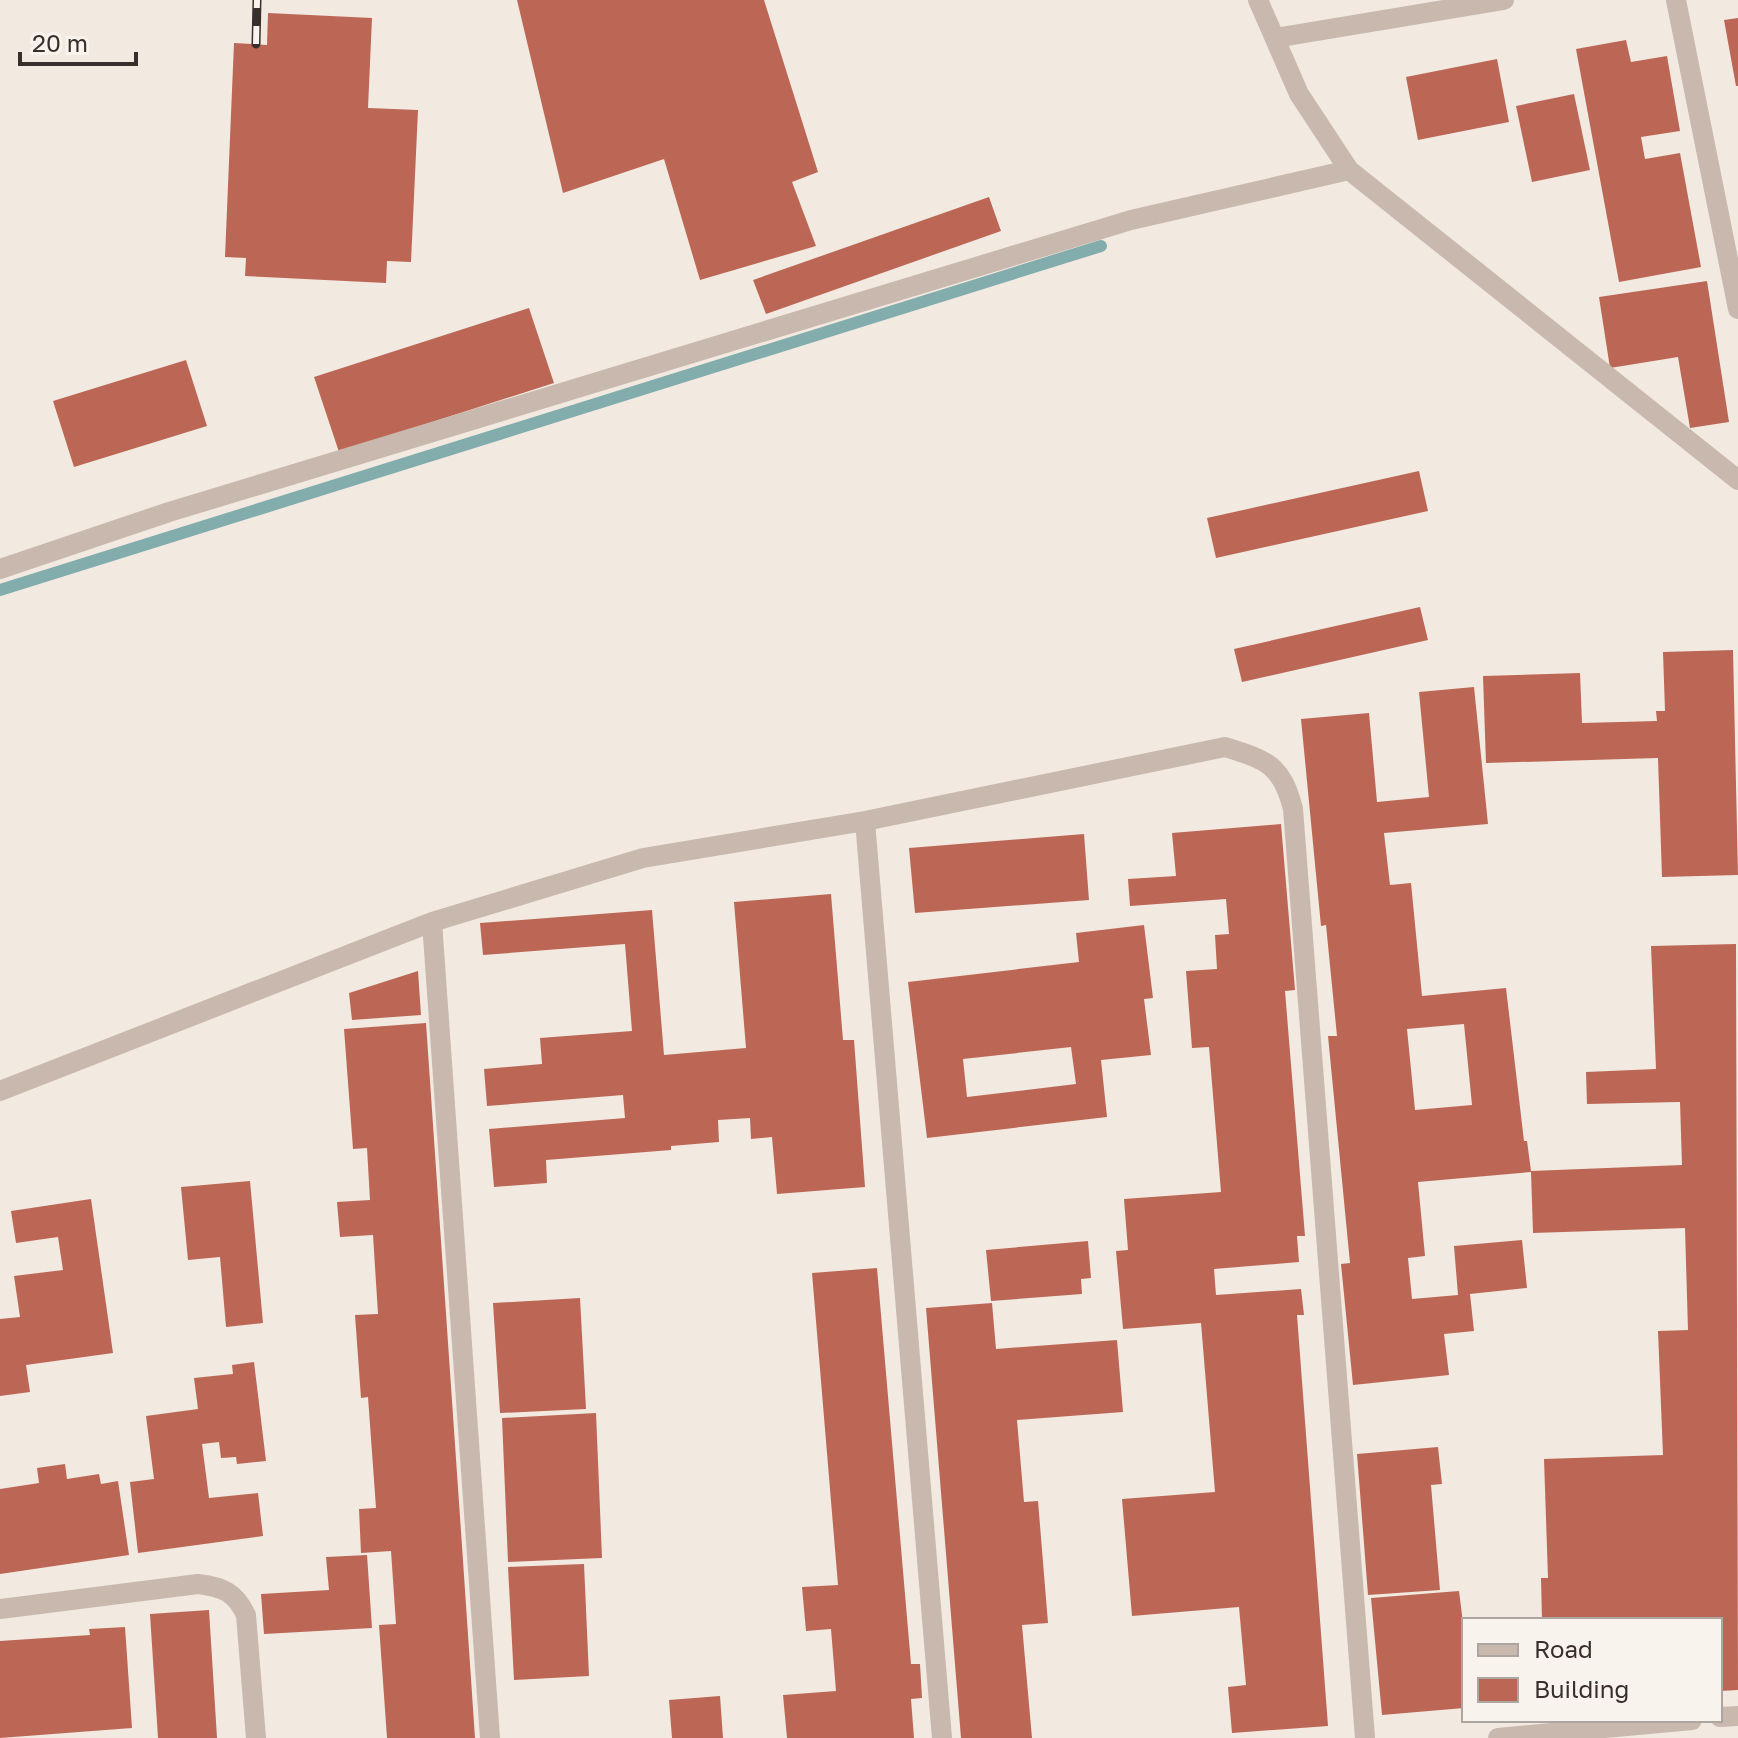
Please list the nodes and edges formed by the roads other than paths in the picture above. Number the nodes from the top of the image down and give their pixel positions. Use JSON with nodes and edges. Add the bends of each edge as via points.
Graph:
{"nodes":[{"id":1,"x":1258,"y":0,"type":"edge"},
{"id":2,"x":1504,"y":0,"type":"edge"},
{"id":3,"x":1676,"y":0,"type":"edge"},
{"id":4,"x":1275,"y":38,"type":"junction"},
{"id":5,"x":1349,"y":170,"type":"junction"},
{"id":6,"x":1738,"y":309,"type":"edge"},
{"id":7,"x":1738,"y":480,"type":"edge"},
{"id":8,"x":0,"y":569,"type":"edge"},
{"id":9,"x":865,"y":821,"type":"junction"},
{"id":10,"x":432,"y":922,"type":"junction"},
{"id":11,"x":0,"y":1091,"type":"edge"},
{"id":12,"x":0,"y":1609,"type":"edge"},
{"id":13,"x":1670,"y":1722,"type":"edge"},
{"id":14,"x":256,"y":1738,"type":"edge"},
{"id":15,"x":490,"y":1738,"type":"edge"},
{"id":16,"x":942,"y":1738,"type":"edge"},
{"id":17,"x":1365,"y":1738,"type":"edge"},
{"id":18,"x":1498,"y":1738,"type":"edge"}],
"edges":[{"from":1,"to":4,"type":"street"},
{"from":2,"to":4,"type":"street"},
{"from":3,"to":6,"type":"street"},
{"from":4,"to":5,"type":"street","via":[[1299,94]]},
{"from":5,"to":7,"type":"street"},
{"from":5,"to":8,"type":"street","via":[[1101,229],[169,512]]},
{"from":9,"to":10,"type":"street","via":[[643,858]]},
{"from":9,"to":16,"type":"street"},
{"from":9,"to":17,"type":"street","via":[[1225,747],[1259,758],[1286,781],[1293,809]]},
{"from":10,"to":11,"type":"street"},
{"from":10,"to":15,"type":"street"},
{"from":12,"to":14,"type":"street","via":[[198,1584],[220,1587],[238,1598],[246,1615]]},
{"from":13,"to":18,"type":"street"}]}
